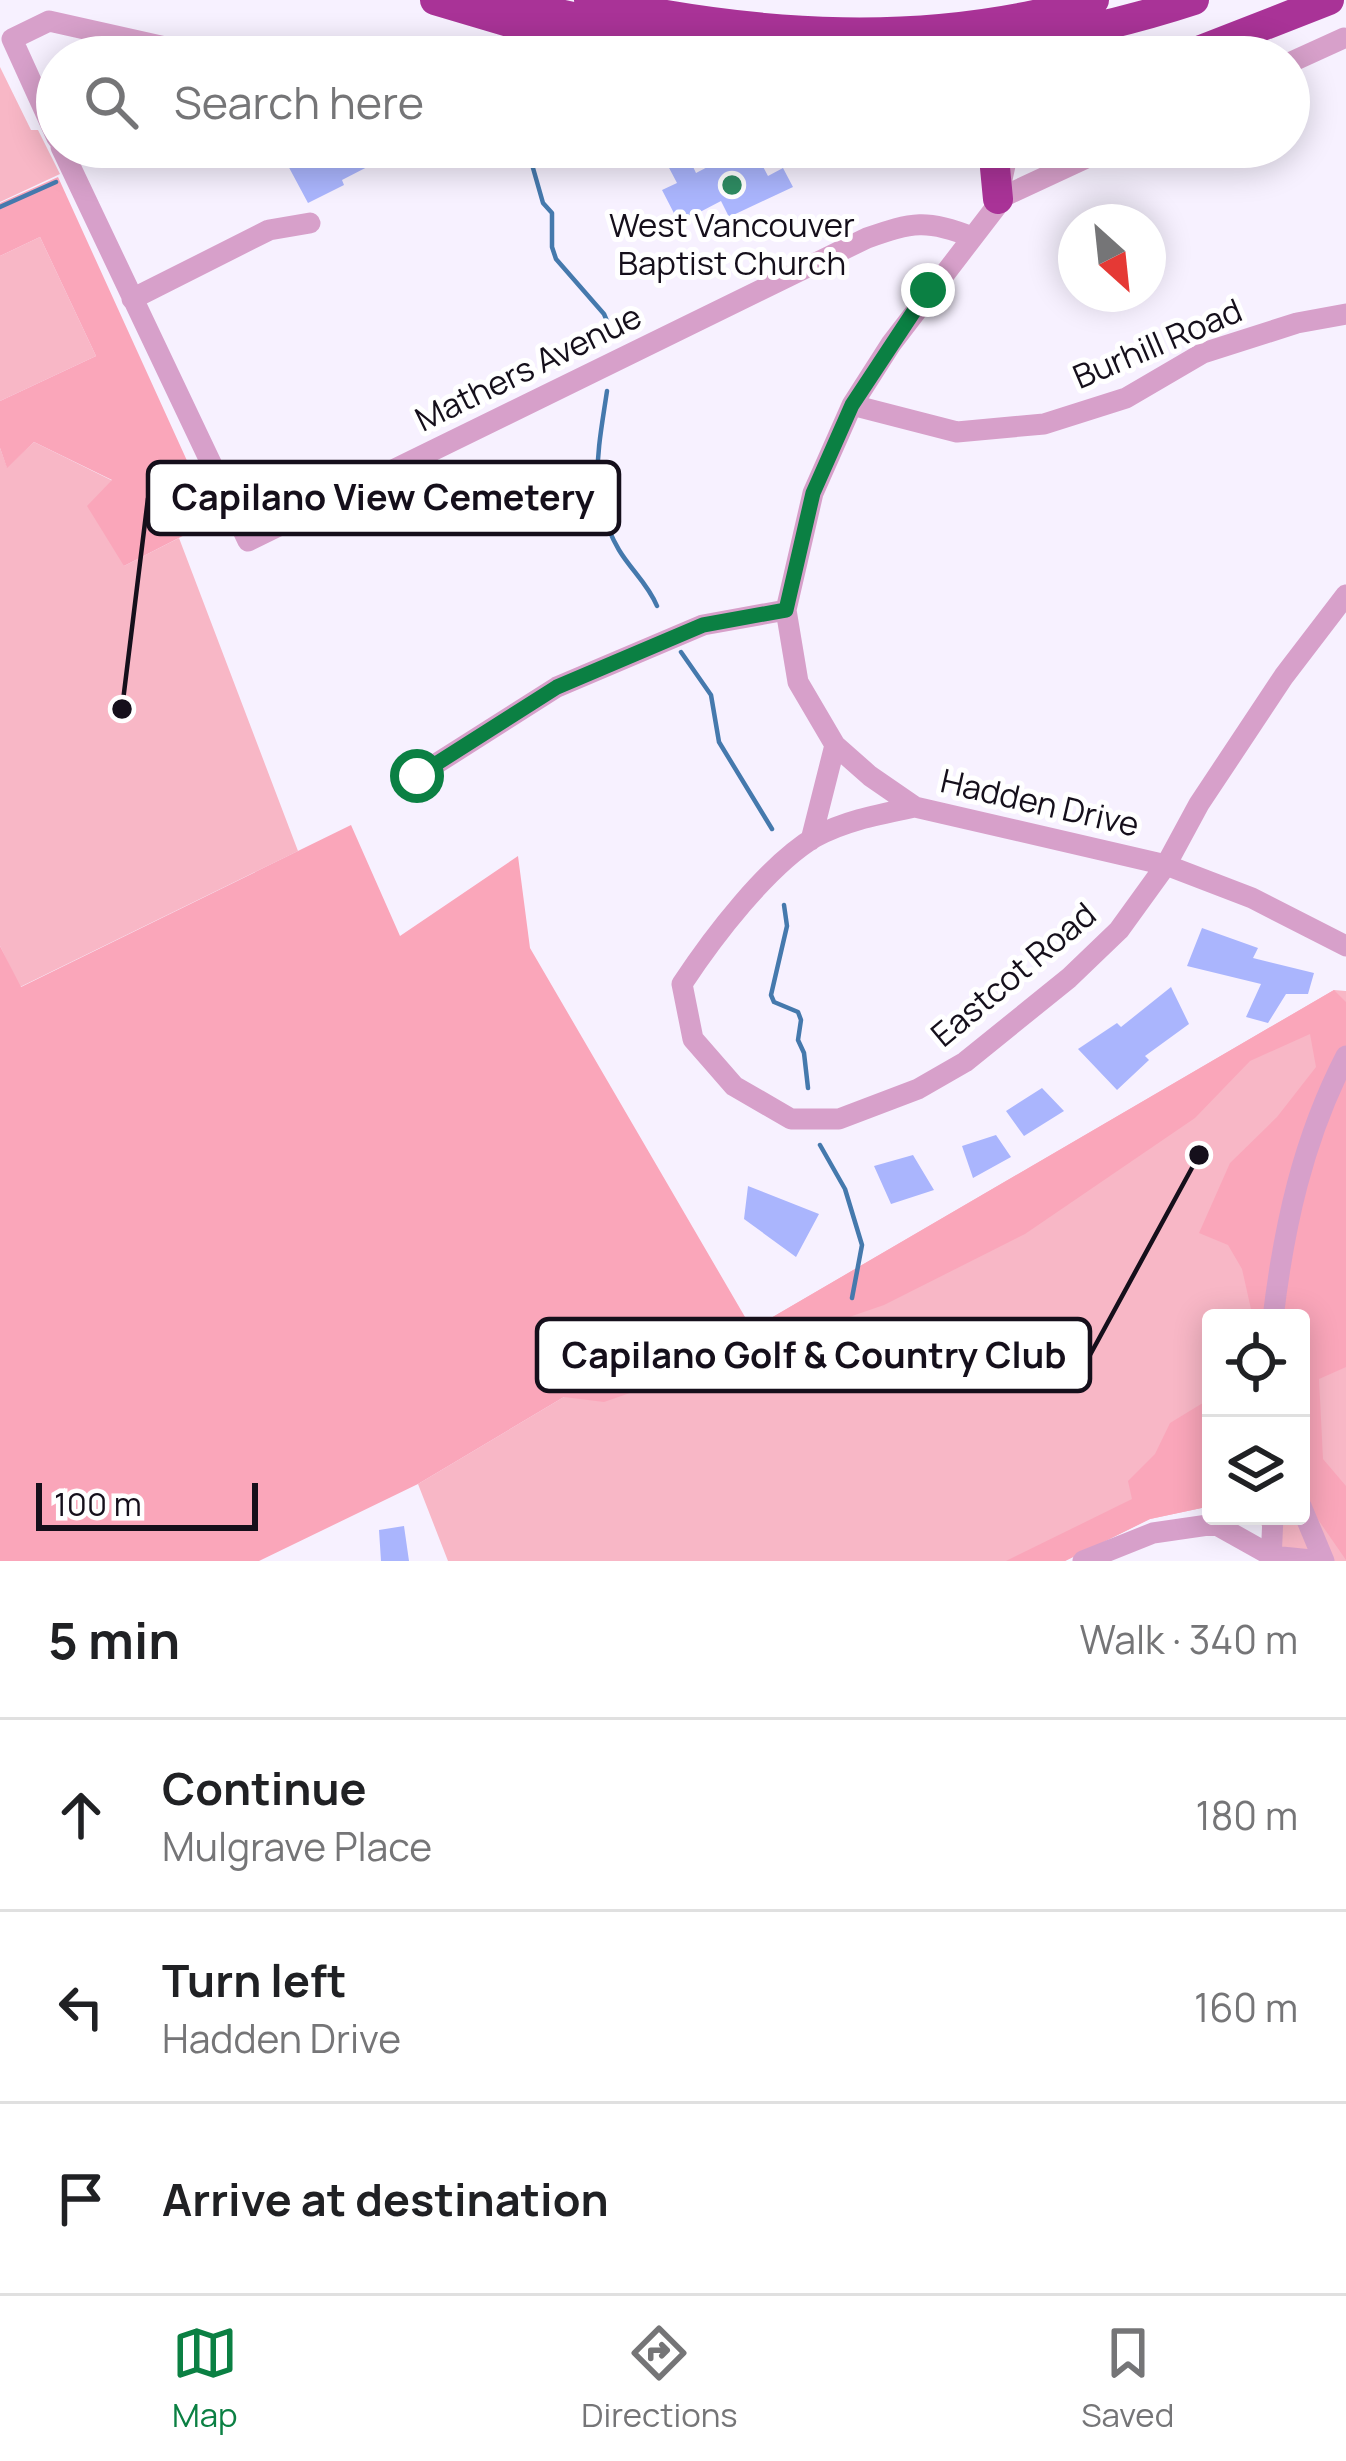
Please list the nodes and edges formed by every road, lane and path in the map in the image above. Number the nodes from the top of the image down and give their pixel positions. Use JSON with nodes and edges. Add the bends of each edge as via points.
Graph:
{"nodes":[{"id":1,"x":435,"y":0,"type":"edge"},
{"id":2,"x":501,"y":0,"type":"edge"},
{"id":3,"x":589,"y":0,"type":"edge"},
{"id":4,"x":650,"y":0,"type":"edge"},
{"id":5,"x":1005,"y":0,"type":"edge"},
{"id":6,"x":1094,"y":0,"type":"edge"},
{"id":7,"x":1194,"y":0,"type":"edge"},
{"id":8,"x":1329,"y":0,"type":"edge"},
{"id":9,"x":116,"y":36,"type":"edge"},
{"id":10,"x":556,"y":36,"type":"edge"},
{"id":11,"x":666,"y":36,"type":"edge"},
{"id":12,"x":1060,"y":36,"type":"edge"},
{"id":13,"x":1237,"y":36,"type":"edge"},
{"id":14,"x":1344,"y":38,"type":"edge"},
{"id":15,"x":1310,"y":53,"type":"edge"},
{"id":16,"x":36,"y":91,"type":"edge"},
{"id":17,"x":71,"y":168,"type":"edge"},
{"id":18,"x":995,"y":168,"type":"edge"},
{"id":19,"x":1005,"y":168,"type":"edge"},
{"id":20,"x":1065,"y":168,"type":"edge"},
{"id":21,"x":998,"y":199,"type":"junction"},
{"id":22,"x":310,"y":223,"type":"dead end"},
{"id":23,"x":972,"y":237,"type":"junction"},
{"id":24,"x":132,"y":299,"type":"junction"},
{"id":25,"x":1346,"y":314,"type":"edge"},
{"id":26,"x":852,"y":405,"type":"junction"},
{"id":27,"x":1346,"y":595,"type":"edge"},
{"id":28,"x":786,"y":610,"type":"junction"},
{"id":29,"x":835,"y":745,"type":"junction"},
{"id":30,"x":417,"y":776,"type":"dead end"},
{"id":31,"x":915,"y":807,"type":"junction"},
{"id":32,"x":811,"y":840,"type":"junction"},
{"id":33,"x":1166,"y":865,"type":"junction"},
{"id":34,"x":1346,"y":946,"type":"edge"},
{"id":35,"x":1346,"y":1056,"type":"edge"},
{"id":36,"x":1274,"y":1309,"type":"edge"},
{"id":37,"x":1202,"y":1524,"type":"edge"},
{"id":38,"x":1230,"y":1525,"type":"edge"},
{"id":39,"x":1273,"y":1525,"type":"edge"},
{"id":40,"x":1308,"y":1525,"type":"edge"},
{"id":41,"x":1272,"y":1558,"type":"edge"},
{"id":42,"x":1083,"y":1561,"type":"edge"},
{"id":43,"x":1322,"y":1561,"type":"edge"}],
"edges":[{"from":1,"to":10,"type":"highway"},
{"from":2,"to":11,"type":"highway"},
{"from":3,"to":6,"type":"highway","via":[[766,30],[869,34],[1015,20]]},
{"from":4,"to":5,"type":"highway","via":[[855,17]]},
{"from":7,"to":12,"type":"highway"},
{"from":8,"to":13,"type":"highway"},
{"from":9,"to":16,"type":"street","via":[[49,21],[12,39]]},
{"from":14,"to":15,"type":"street"},
{"from":17,"to":24,"type":"street"},
{"from":18,"to":21,"type":"highway"},
{"from":19,"to":21,"type":"street"},
{"from":20,"to":21,"type":"street"},
{"from":21,"to":23,"type":"street","name":"Hadden Drive"},
{"from":22,"to":24,"type":"street","via":[[269,230]]},
{"from":23,"to":24,"type":"street","name":"Mathers Avenue","via":[[912,222],[867,238],[248,542]]},
{"from":23,"to":26,"type":"street","name":"Hadden Drive"},
{"from":25,"to":26,"type":"street","name":"Burhill Road","via":[[1203,352],[1126,398],[1044,424],[957,432]]},
{"from":26,"to":28,"type":"street","name":"Hadden Drive","via":[[813,493]]},
{"from":27,"to":33,"type":"street","name":"Eastcot Road","via":[[1284,676]]},
{"from":28,"to":29,"type":"street","name":"Hadden Drive","via":[[798,682]]},
{"from":28,"to":30,"type":"street","via":[[703,625],[557,687]]},
{"from":29,"to":31,"type":"street","name":"Hadden Drive"},
{"from":29,"to":32,"type":"street"},
{"from":31,"to":32,"type":"street","name":"Eastcot Road"},
{"from":31,"to":33,"type":"street","name":"Hadden Drive"},
{"from":32,"to":33,"type":"street","name":"Eastcot Road","via":[[714,937],[682,984],[693,1039],[734,1086],[791,1119],[839,1119],[965,1062],[1119,930]]},
{"from":33,"to":34,"type":"street","name":"Hadden Drive"},
{"from":35,"to":36,"type":"street","via":[[1295,1186]]},
{"from":37,"to":42,"type":"street"},
{"from":38,"to":41,"type":"street"},
{"from":39,"to":41,"type":"street"},
{"from":40,"to":43,"type":"street"},
{"from":41,"to":43,"type":"street"}]}
